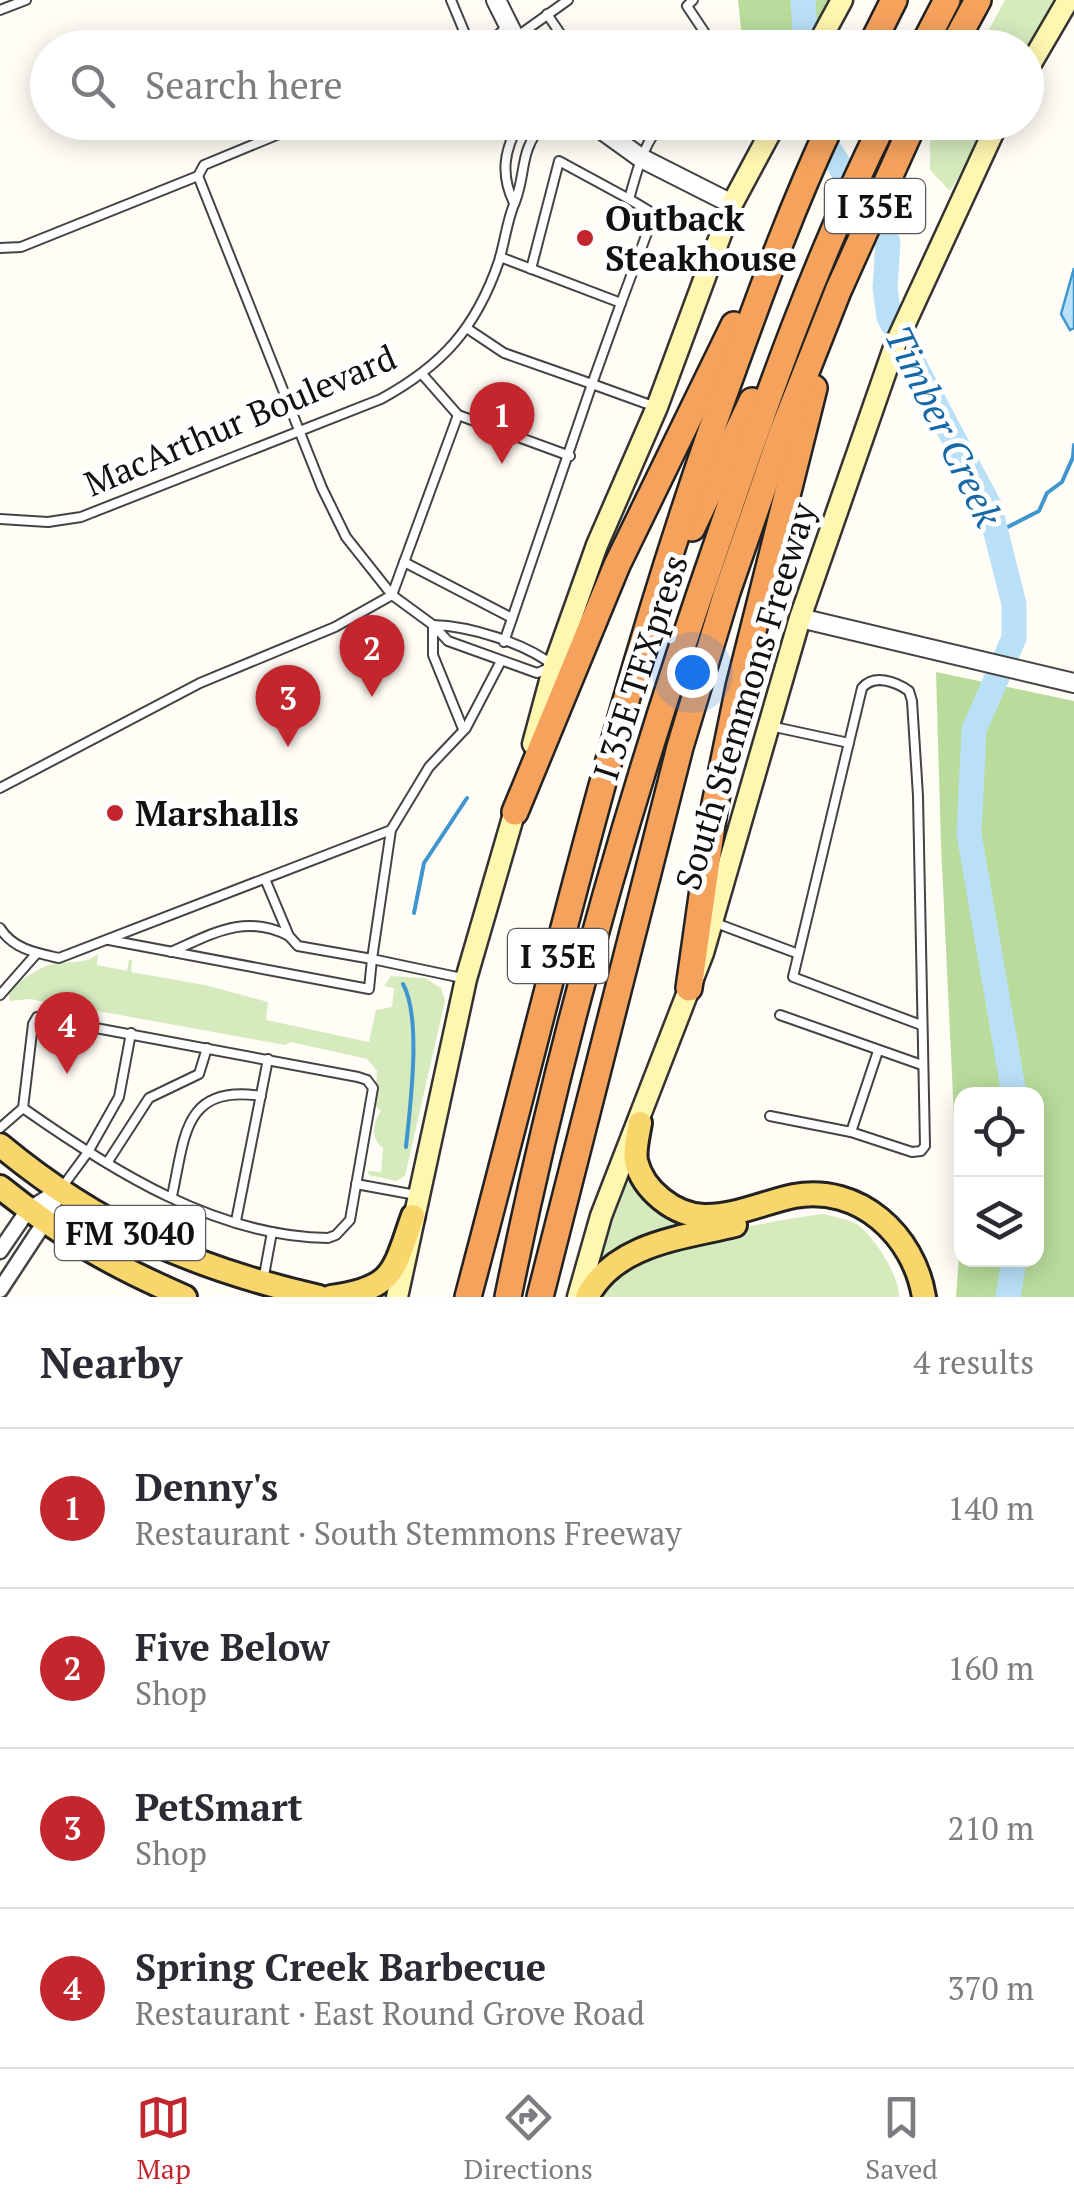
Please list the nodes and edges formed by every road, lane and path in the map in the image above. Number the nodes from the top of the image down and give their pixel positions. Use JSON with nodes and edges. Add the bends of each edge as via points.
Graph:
{"nodes":[{"id":1,"x":26,"y":0,"type":"edge"},
{"id":2,"x":452,"y":0,"type":"edge"},
{"id":3,"x":496,"y":0,"type":"edge"},
{"id":4,"x":568,"y":0,"type":"edge"},
{"id":5,"x":842,"y":0,"type":"edge"},
{"id":6,"x":947,"y":0,"type":"edge"},
{"id":7,"x":968,"y":0,"type":"edge"},
{"id":8,"x":978,"y":0,"type":"edge"},
{"id":9,"x":1068,"y":0,"type":"edge"},
{"id":10,"x":687,"y":2,"type":"edge"},
{"id":11,"x":892,"y":5,"type":"edge"},
{"id":12,"x":0,"y":10,"type":"edge"},
{"id":13,"x":547,"y":14,"type":"junction"},
{"id":14,"x":464,"y":30,"type":"edge"},
{"id":15,"x":511,"y":30,"type":"edge"},
{"id":16,"x":524,"y":30,"type":"edge"},
{"id":17,"x":558,"y":30,"type":"edge"},
{"id":18,"x":704,"y":30,"type":"edge"},
{"id":19,"x":826,"y":30,"type":"edge"},
{"id":20,"x":879,"y":30,"type":"edge"},
{"id":21,"x":931,"y":30,"type":"edge"},
{"id":22,"x":957,"y":30,"type":"edge"},
{"id":23,"x":960,"y":30,"type":"edge"},
{"id":24,"x":1044,"y":41,"type":"edge"},
{"id":25,"x":263,"y":140,"type":"edge"},
{"id":26,"x":509,"y":140,"type":"edge"},
{"id":27,"x":531,"y":140,"type":"edge"},
{"id":28,"x":616,"y":140,"type":"edge"},
{"id":29,"x":650,"y":140,"type":"edge"},
{"id":30,"x":766,"y":140,"type":"edge"},
{"id":31,"x":823,"y":140,"type":"edge"},
{"id":32,"x":875,"y":140,"type":"edge"},
{"id":33,"x":906,"y":140,"type":"edge"},
{"id":34,"x":989,"y":140,"type":"edge"},
{"id":35,"x":641,"y":158,"type":"junction"},
{"id":36,"x":198,"y":176,"type":"junction"},
{"id":37,"x":797,"y":195,"type":"junction"},
{"id":38,"x":629,"y":198,"type":"junction"},
{"id":39,"x":514,"y":202,"type":"junction"},
{"id":40,"x":732,"y":204,"type":"junction"},
{"id":41,"x":836,"y":221,"type":"junction"},
{"id":42,"x":0,"y":248,"type":"edge"},
{"id":43,"x":500,"y":257,"type":"junction"},
{"id":44,"x":531,"y":269,"type":"junction"},
{"id":45,"x":838,"y":291,"type":"junction"},
{"id":46,"x":621,"y":302,"type":"junction"},
{"id":47,"x":468,"y":329,"type":"junction"},
{"id":48,"x":422,"y":374,"type":"junction"},
{"id":49,"x":592,"y":384,"type":"junction"},
{"id":50,"x":657,"y":407,"type":"junction"},
{"id":51,"x":458,"y":415,"type":"junction"},
{"id":52,"x":299,"y":432,"type":"junction"},
{"id":53,"x":570,"y":456,"type":"junction"},
{"id":54,"x":0,"y":520,"type":"edge"},
{"id":55,"x":404,"y":562,"type":"junction"},
{"id":56,"x":392,"y":596,"type":"junction"},
{"id":57,"x":512,"y":618,"type":"junction"},
{"id":58,"x":650,"y":618,"type":"junction"},
{"id":59,"x":800,"y":618,"type":"junction"},
{"id":60,"x":433,"y":624,"type":"junction"},
{"id":61,"x":504,"y":642,"type":"junction"},
{"id":62,"x":501,"y":662,"type":"junction"},
{"id":63,"x":554,"y":666,"type":"junction"},
{"id":64,"x":1074,"y":683,"type":"edge"},
{"id":65,"x":769,"y":726,"type":"junction"},
{"id":66,"x":463,"y":729,"type":"junction"},
{"id":67,"x":849,"y":743,"type":"junction"},
{"id":68,"x":680,"y":747,"type":"junction"},
{"id":69,"x":0,"y":788,"type":"edge"},
{"id":70,"x":514,"y":812,"type":"junction"},
{"id":71,"x":391,"y":830,"type":"junction"},
{"id":72,"x":265,"y":879,"type":"junction"},
{"id":73,"x":712,"y":922,"type":"junction"},
{"id":74,"x":0,"y":928,"type":"edge"},
{"id":75,"x":289,"y":936,"type":"junction"},
{"id":76,"x":110,"y":940,"type":"junction"},
{"id":77,"x":170,"y":953,"type":"junction"},
{"id":78,"x":796,"y":953,"type":"junction"},
{"id":79,"x":37,"y":954,"type":"junction"},
{"id":80,"x":372,"y":959,"type":"junction"},
{"id":81,"x":466,"y":978,"type":"junction"},
{"id":82,"x":689,"y":988,"type":"junction"},
{"id":83,"x":0,"y":995,"type":"edge"},
{"id":84,"x":780,"y":1015,"type":"dead end"},
{"id":85,"x":921,"y":1025,"type":"junction"},
{"id":86,"x":130,"y":1033,"type":"junction"},
{"id":87,"x":207,"y":1048,"type":"junction"},
{"id":88,"x":878,"y":1051,"type":"junction"},
{"id":89,"x":268,"y":1060,"type":"junction"},
{"id":90,"x":922,"y":1065,"type":"junction"},
{"id":91,"x":261,"y":1096,"type":"junction"},
{"id":92,"x":23,"y":1108,"type":"junction"},
{"id":93,"x":770,"y":1116,"type":"dead end"},
{"id":94,"x":640,"y":1123,"type":"junction"},
{"id":95,"x":0,"y":1128,"type":"edge"},
{"id":96,"x":851,"y":1132,"type":"junction"},
{"id":97,"x":0,"y":1145,"type":"edge"},
{"id":98,"x":88,"y":1152,"type":"junction"},
{"id":99,"x":107,"y":1164,"type":"junction"},
{"id":100,"x":356,"y":1184,"type":"junction"},
{"id":101,"x":0,"y":1187,"type":"edge"},
{"id":102,"x":60,"y":1190,"type":"junction"},
{"id":103,"x":172,"y":1196,"type":"junction"},
{"id":104,"x":415,"y":1206,"type":"junction"},
{"id":105,"x":36,"y":1217,"type":"junction"},
{"id":106,"x":236,"y":1221,"type":"junction"},
{"id":107,"x":272,"y":1232,"type":"junction"},
{"id":108,"x":0,"y":1251,"type":"edge"},
{"id":109,"x":517,"y":1252,"type":"junction"},
{"id":110,"x":262,"y":1284,"type":"junction"},
{"id":111,"x":0,"y":1290,"type":"edge"},
{"id":112,"x":469,"y":1296,"type":"edge"},
{"id":113,"x":185,"y":1297,"type":"edge"},
{"id":114,"x":320,"y":1297,"type":"edge"},
{"id":115,"x":330,"y":1297,"type":"edge"},
{"id":116,"x":397,"y":1297,"type":"edge"},
{"id":117,"x":508,"y":1297,"type":"edge"},
{"id":118,"x":540,"y":1297,"type":"edge"},
{"id":119,"x":578,"y":1297,"type":"edge"},
{"id":120,"x":587,"y":1297,"type":"edge"},
{"id":121,"x":911,"y":1297,"type":"edge"},
{"id":122,"x":924,"y":1297,"type":"edge"}],
"edges":[{"from":1,"to":12,"type":"lane"},
{"from":2,"to":14,"type":"lane"},
{"from":3,"to":15,"type":"street"},
{"from":4,"to":13,"type":"lane"},
{"from":5,"to":19,"type":"main road"},
{"from":6,"to":21,"type":"highway"},
{"from":7,"to":22,"type":"highway"},
{"from":8,"to":23,"type":"highway"},
{"from":9,"to":24,"type":"main road"},
{"from":10,"to":18,"type":"lane"},
{"from":11,"to":20,"type":"highway"},
{"from":13,"to":16,"type":"lane"},
{"from":13,"to":17,"type":"lane"},
{"from":25,"to":36,"type":"lane","via":[[204,164]]},
{"from":26,"to":39,"type":"lane","name":"MacArthur Boulevard","via":[[504,169]]},
{"from":27,"to":39,"type":"lane","name":"MacArthur Boulevard"},
{"from":28,"to":35,"type":"street"},
{"from":29,"to":35,"type":"lane"},
{"from":30,"to":40,"type":"main road"},
{"from":31,"to":37,"type":"highway","number":"I 35E"},
{"from":32,"to":41,"type":"highway","name":"I 35E TEXpress"},
{"from":33,"to":45,"type":"highway","name":"South Stemmons Freeway","number":"I 35E"},
{"from":34,"to":59,"type":"main road","name":"South Stemmons Freeway","via":[[895,345]]},
{"from":35,"to":38,"type":"lane"},
{"from":35,"to":40,"type":"street"},
{"from":36,"to":42,"type":"lane","via":[[21,247]]},
{"from":36,"to":52,"type":"lane"},
{"from":37,"to":58,"type":"highway","number":"I 35E"},
{"from":37,"to":70,"type":"highway","via":[[617,565]]},
{"from":38,"to":44,"type":"lane","via":[[559,160]]},
{"from":38,"to":46,"type":"lane","via":[[654,214]]},
{"from":39,"to":43,"type":"lane","name":"MacArthur Boulevard"},
{"from":40,"to":50,"type":"main road"},
{"from":41,"to":58,"type":"highway"},
{"from":41,"to":109,"type":"highway","name":"I 35E TEXpress","via":[[741,472],[652,737]]},
{"from":43,"to":44,"type":"lane"},
{"from":43,"to":47,"type":"lane","name":"MacArthur Boulevard"},
{"from":44,"to":46,"type":"lane"},
{"from":45,"to":68,"type":"highway","name":"South Stemmons Freeway","number":"I 35E","via":[[756,506]]},
{"from":45,"to":82,"type":"highway","via":[[739,688]]},
{"from":46,"to":49,"type":"lane"},
{"from":47,"to":48,"type":"lane","name":"MacArthur Boulevard"},
{"from":47,"to":49,"type":"lane","via":[[504,353]]},
{"from":48,"to":51,"type":"lane"},
{"from":48,"to":52,"type":"lane","name":"MacArthur Boulevard"},
{"from":49,"to":50,"type":"lane"},
{"from":49,"to":53,"type":"lane"},
{"from":50,"to":63,"type":"main road"},
{"from":51,"to":53,"type":"lane"},
{"from":51,"to":55,"type":"lane"},
{"from":52,"to":54,"type":"lane","name":"MacArthur Boulevard","via":[[81,517]]},
{"from":52,"to":56,"type":"lane","via":[[335,520]]},
{"from":53,"to":57,"type":"lane"},
{"from":55,"to":56,"type":"lane"},
{"from":55,"to":57,"type":"lane"},
{"from":56,"to":60,"type":"lane"},
{"from":56,"to":69,"type":"lane","via":[[200,683]]},
{"from":57,"to":61,"type":"lane"},
{"from":58,"to":112,"type":"highway","number":"I 35E"},
{"from":59,"to":64,"type":"street"},
{"from":59,"to":65,"type":"main road","name":"South Stemmons Freeway"},
{"from":60,"to":61,"type":"lane"},
{"from":60,"to":62,"type":"lane","via":[[448,641]]},
{"from":60,"to":66,"type":"lane","via":[[433,654]]},
{"from":61,"to":63,"type":"lane"},
{"from":62,"to":63,"type":"lane","via":[[537,674]]},
{"from":62,"to":66,"type":"lane"},
{"from":63,"to":70,"type":"main road"},
{"from":65,"to":67,"type":"lane"},
{"from":65,"to":73,"type":"main road","name":"South Stemmons Freeway"},
{"from":66,"to":71,"type":"lane","via":[[429,768]]},
{"from":67,"to":78,"type":"lane"},
{"from":67,"to":85,"type":"lane","via":[[868,681],[909,691],[918,796]]},
{"from":68,"to":109,"type":"highway"},
{"from":68,"to":118,"type":"highway","name":"South Stemmons Freeway","number":"I 35E"},
{"from":70,"to":81,"type":"main road"},
{"from":71,"to":72,"type":"lane"},
{"from":71,"to":80,"type":"lane"},
{"from":72,"to":75,"type":"lane"},
{"from":72,"to":76,"type":"lane"},
{"from":73,"to":78,"type":"lane"},
{"from":73,"to":82,"type":"main road","name":"South Stemmons Freeway"},
{"from":74,"to":79,"type":"lane"},
{"from":75,"to":77,"type":"lane","via":[[275,928],[231,925]]},
{"from":75,"to":80,"type":"lane","via":[[298,946]]},
{"from":76,"to":77,"type":"lane"},
{"from":76,"to":79,"type":"lane","via":[[59,958]]},
{"from":77,"to":80,"type":"lane","via":[[370,989]]},
{"from":78,"to":85,"type":"lane","via":[[793,977]]},
{"from":79,"to":83,"type":"lane"},
{"from":80,"to":81,"type":"lane"},
{"from":81,"to":104,"type":"main road"},
{"from":82,"to":94,"type":"main road","name":"South Stemmons Freeway"},
{"from":84,"to":88,"type":"lane"},
{"from":85,"to":90,"type":"lane"},
{"from":86,"to":87,"type":"lane"},
{"from":86,"to":92,"type":"lane","via":[[37,1018]]},
{"from":86,"to":98,"type":"lane","via":[[118,1097]]},
{"from":87,"to":89,"type":"lane"},
{"from":87,"to":99,"type":"lane","via":[[199,1074],[149,1098]]},
{"from":88,"to":90,"type":"lane"},
{"from":88,"to":96,"type":"lane"},
{"from":89,"to":91,"type":"lane"},
{"from":89,"to":100,"type":"lane","via":[[368,1080],[373,1094]]},
{"from":90,"to":96,"type":"lane","via":[[920,1151]]},
{"from":91,"to":103,"type":"lane","via":[[216,1096],[196,1109]]},
{"from":91,"to":106,"type":"lane"},
{"from":92,"to":95,"type":"lane"},
{"from":92,"to":98,"type":"lane"},
{"from":93,"to":96,"type":"lane"},
{"from":94,"to":119,"type":"main road","name":"South Stemmons Freeway","via":[[601,1216]]},
{"from":94,"to":122,"type":"main road","via":[[636,1158],[643,1178],[679,1210],[705,1216],[796,1196],[842,1199],[894,1231],[911,1255]]},
{"from":97,"to":102,"type":"main road","number":"FM 3040"},
{"from":98,"to":99,"type":"lane"},
{"from":98,"to":102,"type":"lane"},
{"from":99,"to":103,"type":"lane"},
{"from":100,"to":104,"type":"lane"},
{"from":100,"to":107,"type":"lane","via":[[350,1220],[336,1235]]},
{"from":101,"to":105,"type":"main road","number":"FM 3040"},
{"from":102,"to":105,"type":"street"},
{"from":102,"to":110,"type":"main road","number":"FM 3040","via":[[152,1244]]},
{"from":103,"to":106,"type":"lane"},
{"from":104,"to":115,"type":"main road","via":[[394,1269],[380,1284]]},
{"from":104,"to":116,"type":"main road"},
{"from":105,"to":108,"type":"street"},
{"from":105,"to":111,"type":"street"},
{"from":105,"to":113,"type":"main road","number":"FM 3040","via":[[98,1257]]},
{"from":106,"to":107,"type":"lane"},
{"from":107,"to":110,"type":"lane"},
{"from":109,"to":117,"type":"highway"},
{"from":110,"to":114,"type":"main road","number":"FM 3040"},
{"from":120,"to":121,"type":"main road","via":[[608,1267],[626,1255],[805,1210],[838,1210],[876,1230],[901,1261]]}]}
